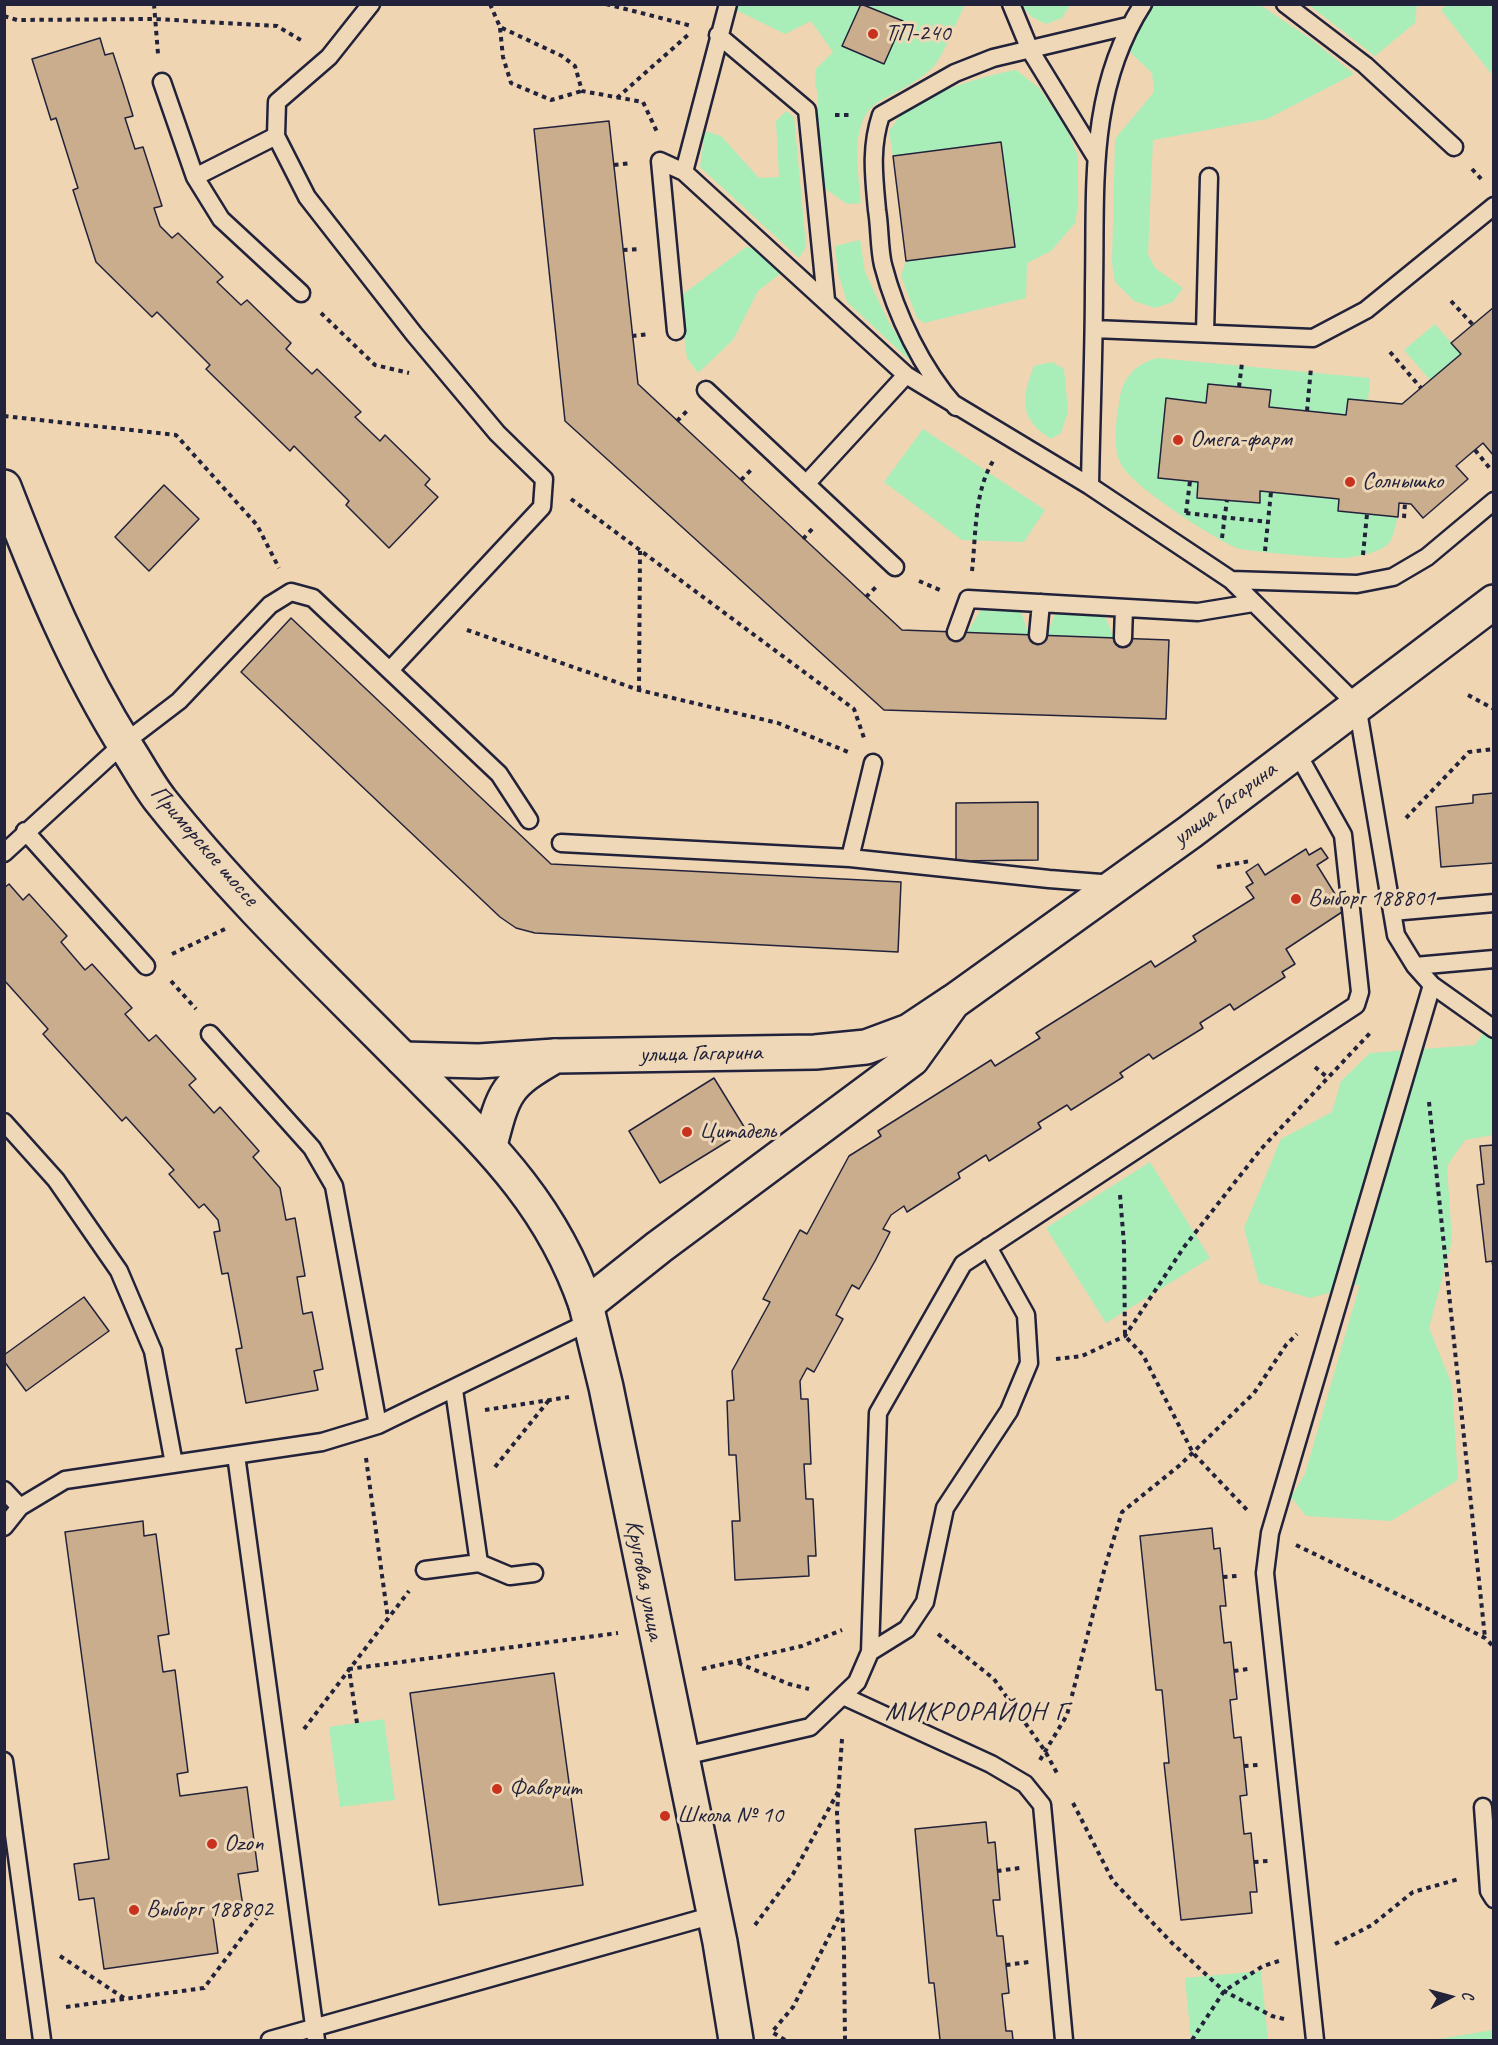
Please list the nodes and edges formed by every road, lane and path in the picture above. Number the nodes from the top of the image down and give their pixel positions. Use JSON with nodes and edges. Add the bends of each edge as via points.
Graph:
{"nodes":[{"id":1,"x":154,"y":4,"type":"edge"},
{"id":2,"x":371,"y":4,"type":"edge"},
{"id":3,"x":490,"y":4,"type":"edge"},
{"id":4,"x":606,"y":4,"type":"edge"},
{"id":5,"x":728,"y":4,"type":"edge"},
{"id":6,"x":1011,"y":4,"type":"edge"},
{"id":7,"x":1143,"y":4,"type":"edge"},
{"id":8,"x":1285,"y":4,"type":"edge"},
{"id":9,"x":4,"y":16,"type":"edge"},
{"id":10,"x":155,"y":19,"type":"junction"},
{"id":11,"x":1128,"y":26,"type":"junction"},
{"id":12,"x":500,"y":27,"type":"junction"},
{"id":13,"x":718,"y":35,"type":"junction"},
{"id":14,"x":156,"y":42,"type":"dead end"},
{"id":15,"x":1030,"y":51,"type":"junction"},
{"id":16,"x":329,"y":57,"type":"junction"},
{"id":17,"x":162,"y":82,"type":"dead end"},
{"id":18,"x":582,"y":91,"type":"junction"},
{"id":19,"x":617,"y":98,"type":"junction"},
{"id":20,"x":807,"y":110,"type":"junction"},
{"id":21,"x":881,"y":115,"type":"junction"},
{"id":22,"x":276,"y":136,"type":"junction"},
{"id":23,"x":1454,"y":147,"type":"dead end"},
{"id":24,"x":1095,"y":156,"type":"junction"},
{"id":25,"x":660,"y":161,"type":"junction"},
{"id":26,"x":684,"y":172,"type":"junction"},
{"id":27,"x":195,"y":177,"type":"junction"},
{"id":28,"x":1209,"y":177,"type":"dead end"},
{"id":29,"x":1494,"y":206,"type":"edge"},
{"id":30,"x":301,"y":293,"type":"dead end"},
{"id":31,"x":826,"y":300,"type":"junction"},
{"id":32,"x":1451,"y":301,"type":"dead end"},
{"id":33,"x":1473,"y":325,"type":"dead end"},
{"id":34,"x":338,"y":329,"type":"dead end"},
{"id":35,"x":1094,"y":329,"type":"junction"},
{"id":36,"x":676,"y":331,"type":"dead end"},
{"id":37,"x":1205,"y":333,"type":"junction"},
{"id":38,"x":1390,"y":352,"type":"dead end"},
{"id":39,"x":1242,"y":361,"type":"dead end"},
{"id":40,"x":375,"y":365,"type":"dead end"},
{"id":41,"x":1311,"y":368,"type":"dead end"},
{"id":42,"x":906,"y":375,"type":"junction"},
{"id":43,"x":1239,"y":387,"type":"dead end"},
{"id":44,"x":1421,"y":388,"type":"dead end"},
{"id":45,"x":706,"y":390,"type":"dead end"},
{"id":46,"x":956,"y":408,"type":"junction"},
{"id":47,"x":1307,"y":411,"type":"dead end"},
{"id":48,"x":4,"y":416,"type":"edge"},
{"id":49,"x":1007,"y":438,"type":"junction"},
{"id":50,"x":1475,"y":450,"type":"dead end"},
{"id":51,"x":1492,"y":471,"type":"edge"},
{"id":52,"x":544,"y":479,"type":"junction"},
{"id":53,"x":1190,"y":481,"type":"dead end"},
{"id":54,"x":806,"y":484,"type":"junction"},
{"id":55,"x":1090,"y":486,"type":"junction"},
{"id":56,"x":4,"y":487,"type":"edge"},
{"id":57,"x":1271,"y":492,"type":"dead end"},
{"id":58,"x":1227,"y":500,"type":"dead end"},
{"id":59,"x":1187,"y":501,"type":"dead end"},
{"id":60,"x":1494,"y":501,"type":"edge"},
{"id":61,"x":1405,"y":503,"type":"dead end"},
{"id":62,"x":1186,"y":513,"type":"dead end"},
{"id":63,"x":1367,"y":514,"type":"dead end"},
{"id":64,"x":1224,"y":518,"type":"junction"},
{"id":65,"x":1404,"y":518,"type":"dead end"},
{"id":66,"x":1268,"y":522,"type":"junction"},
{"id":67,"x":1222,"y":544,"type":"dead end"},
{"id":68,"x":975,"y":548,"type":"dead end"},
{"id":69,"x":640,"y":550,"type":"junction"},
{"id":70,"x":1264,"y":558,"type":"dead end"},
{"id":71,"x":1362,"y":562,"type":"dead end"},
{"id":72,"x":895,"y":567,"type":"joint"},
{"id":73,"x":1231,"y":580,"type":"junction"},
{"id":74,"x":291,"y":592,"type":"junction"},
{"id":75,"x":968,"y":599,"type":"junction"},
{"id":76,"x":1494,"y":602,"type":"edge"},
{"id":77,"x":1041,"y":603,"type":"junction"},
{"id":78,"x":1253,"y":603,"type":"junction"},
{"id":79,"x":1124,"y":608,"type":"junction"},
{"id":80,"x":437,"y":619,"type":"junction"},
{"id":81,"x":956,"y":632,"type":"dead end"},
{"id":82,"x":1038,"y":635,"type":"dead end"},
{"id":83,"x":1123,"y":638,"type":"dead end"},
{"id":84,"x":390,"y":669,"type":"junction"},
{"id":85,"x":639,"y":690,"type":"junction"},
{"id":86,"x":1468,"y":695,"type":"dead end"},
{"id":87,"x":1357,"y":705,"type":"junction"},
{"id":88,"x":1494,"y":709,"type":"edge"},
{"id":89,"x":124,"y":743,"type":"junction"},
{"id":90,"x":1494,"y":749,"type":"edge"},
{"id":91,"x":1296,"y":751,"type":"junction"},
{"id":92,"x":873,"y":763,"type":"junction"},
{"id":93,"x":529,"y":820,"type":"dead end"},
{"id":94,"x":25,"y":831,"type":"junction"},
{"id":95,"x":561,"y":843,"type":"dead end"},
{"id":96,"x":1382,"y":849,"type":"junction"},
{"id":97,"x":4,"y":853,"type":"edge"},
{"id":98,"x":850,"y":858,"type":"junction"},
{"id":99,"x":1250,"y":861,"type":"dead end"},
{"id":100,"x":1217,"y":867,"type":"dead end"},
{"id":101,"x":1115,"y":884,"type":"junction"},
{"id":102,"x":1494,"y":903,"type":"edge"},
{"id":103,"x":1392,"y":912,"type":"junction"},
{"id":104,"x":228,"y":927,"type":"dead end"},
{"id":105,"x":1494,"y":959,"type":"edge"},
{"id":106,"x":146,"y":966,"type":"joint"},
{"id":107,"x":1415,"y":966,"type":"junction"},
{"id":108,"x":1432,"y":985,"type":"junction"},
{"id":109,"x":953,"y":1002,"type":"junction"},
{"id":110,"x":1377,"y":1027,"type":"dead end"},
{"id":111,"x":1494,"y":1029,"type":"edge"},
{"id":112,"x":210,"y":1034,"type":"dead end"},
{"id":113,"x":555,"y":1056,"type":"junction"},
{"id":114,"x":403,"y":1059,"type":"junction"},
{"id":115,"x":1428,"y":1095,"type":"dead end"},
{"id":116,"x":4,"y":1122,"type":"edge"},
{"id":117,"x":490,"y":1145,"type":"junction"},
{"id":118,"x":1118,"y":1162,"type":"junction"},
{"id":119,"x":988,"y":1247,"type":"junction"},
{"id":120,"x":1342,"y":1292,"type":"junction"},
{"id":121,"x":589,"y":1313,"type":"junction"},
{"id":122,"x":1125,"y":1336,"type":"junction"},
{"id":123,"x":1029,"y":1363,"type":"junction"},
{"id":124,"x":454,"y":1390,"type":"junction"},
{"id":125,"x":575,"y":1397,"type":"dead end"},
{"id":126,"x":549,"y":1400,"type":"junction"},
{"id":127,"x":458,"y":1415,"type":"junction"},
{"id":128,"x":370,"y":1428,"type":"junction"},
{"id":129,"x":1193,"y":1454,"type":"junction"},
{"id":130,"x":236,"y":1455,"type":"junction"},
{"id":131,"x":174,"y":1464,"type":"junction"},
{"id":132,"x":4,"y":1490,"type":"edge"},
{"id":133,"x":469,"y":1499,"type":"junction"},
{"id":134,"x":20,"y":1507,"type":"junction"},
{"id":135,"x":4,"y":1527,"type":"edge"},
{"id":136,"x":1270,"y":1533,"type":"junction"},
{"id":137,"x":478,"y":1563,"type":"junction"},
{"id":138,"x":425,"y":1570,"type":"joint"},
{"id":139,"x":534,"y":1573,"type":"dead end"},
{"id":140,"x":388,"y":1619,"type":"junction"},
{"id":141,"x":871,"y":1619,"type":"junction"},
{"id":142,"x":907,"y":1629,"type":"junction"},
{"id":143,"x":622,"y":1632,"type":"dead end"},
{"id":144,"x":1485,"y":1638,"type":"junction"},
{"id":145,"x":1494,"y":1647,"type":"edge"},
{"id":146,"x":870,"y":1652,"type":"junction"},
{"id":147,"x":738,"y":1663,"type":"junction"},
{"id":148,"x":349,"y":1669,"type":"junction"},
{"id":149,"x":695,"y":1670,"type":"dead end"},
{"id":150,"x":843,"y":1696,"type":"junction"},
{"id":151,"x":357,"y":1723,"type":"dead end"},
{"id":152,"x":1046,"y":1751,"type":"junction"},
{"id":153,"x":680,"y":1757,"type":"junction"},
{"id":154,"x":4,"y":1761,"type":"edge"},
{"id":155,"x":278,"y":1763,"type":"junction"},
{"id":156,"x":1060,"y":1778,"type":"dead end"},
{"id":157,"x":1026,"y":1784,"type":"junction"},
{"id":158,"x":839,"y":1790,"type":"junction"},
{"id":159,"x":1069,"y":1796,"type":"dead end"},
{"id":160,"x":1483,"y":1807,"type":"dead end"},
{"id":161,"x":293,"y":1870,"type":"junction"},
{"id":162,"x":1494,"y":1899,"type":"edge"},
{"id":163,"x":842,"y":1910,"type":"junction"},
{"id":164,"x":714,"y":1916,"type":"junction"},
{"id":165,"x":750,"y":1931,"type":"dead end"},
{"id":166,"x":28,"y":1935,"type":"junction"},
{"id":167,"x":125,"y":1999,"type":"junction"},
{"id":168,"x":38,"y":2010,"type":"junction"},
{"id":169,"x":316,"y":2034,"type":"edge"},
{"id":170,"x":1314,"y":2034,"type":"edge"},
{"id":171,"x":42,"y":2040,"type":"edge"},
{"id":172,"x":270,"y":2040,"type":"edge"},
{"id":173,"x":736,"y":2040,"type":"edge"},
{"id":174,"x":785,"y":2040,"type":"edge"},
{"id":175,"x":845,"y":2040,"type":"edge"},
{"id":176,"x":1064,"y":2040,"type":"edge"}],
"edges":[{"from":1,"to":10,"type":"path"},
{"from":2,"to":16,"type":"lane"},
{"from":3,"to":12,"type":"path"},
{"from":4,"to":19,"type":"path","via":[[698,28]]},
{"from":5,"to":13,"type":"lane"},
{"from":6,"to":15,"type":"lane"},
{"from":7,"to":11,"type":"lane"},
{"from":8,"to":23,"type":"lane","via":[[1365,65]]},
{"from":9,"to":10,"type":"path","via":[[17,20]]},
{"from":10,"to":14,"type":"path"},
{"from":10,"to":16,"type":"path","via":[[277,26]]},
{"from":11,"to":15,"type":"lane"},
{"from":11,"to":24,"type":"lane","via":[[1107,79]]},
{"from":12,"to":18,"type":"path","via":[[575,66]]},
{"from":12,"to":18,"type":"path","via":[[511,83],[551,100]]},
{"from":13,"to":20,"type":"lane"},
{"from":13,"to":26,"type":"lane"},
{"from":15,"to":21,"type":"lane","via":[[993,58],[955,73]]},
{"from":15,"to":24,"type":"lane"},
{"from":16,"to":22,"type":"lane","via":[[277,102]]},
{"from":17,"to":27,"type":"lane"},
{"from":18,"to":19,"type":"path"},
{"from":19,"to":25,"type":"path","via":[[643,102],[658,136]]},
{"from":20,"to":21,"type":"path","via":[[830,115]]},
{"from":20,"to":31,"type":"lane"},
{"from":21,"to":46,"type":"lane","via":[[872,164],[882,263],[914,342],[938,387]]},
{"from":22,"to":27,"type":"lane"},
{"from":22,"to":52,"type":"lane","via":[[308,197],[407,325],[496,433]]},
{"from":24,"to":35,"type":"lane"},
{"from":25,"to":26,"type":"lane"},
{"from":25,"to":36,"type":"lane"},
{"from":26,"to":31,"type":"lane"},
{"from":27,"to":30,"type":"lane","via":[[221,219]]},
{"from":28,"to":37,"type":"lane"},
{"from":29,"to":37,"type":"lane","via":[[1366,310],[1313,338]]},
{"from":31,"to":42,"type":"lane"},
{"from":32,"to":33,"type":"path"},
{"from":34,"to":40,"type":"path"},
{"from":35,"to":37,"type":"lane"},
{"from":35,"to":55,"type":"lane"},
{"from":38,"to":44,"type":"path"},
{"from":39,"to":43,"type":"path"},
{"from":41,"to":47,"type":"path"},
{"from":42,"to":46,"type":"lane"},
{"from":42,"to":54,"type":"lane"},
{"from":45,"to":54,"type":"lane"},
{"from":46,"to":49,"type":"lane"},
{"from":48,"to":74,"type":"path","via":[[176,435],[257,525]]},
{"from":49,"to":55,"type":"lane"},
{"from":49,"to":68,"type":"path","via":[[987,471]]},
{"from":50,"to":51,"type":"path"},
{"from":52,"to":69,"type":"path"},
{"from":52,"to":80,"type":"lane","via":[[542,507]]},
{"from":53,"to":59,"type":"path"},
{"from":54,"to":72,"type":"lane"},
{"from":55,"to":73,"type":"lane"},
{"from":56,"to":89,"type":"main road","name":"Приморское шоссе","via":[[82,671]]},
{"from":57,"to":66,"type":"path"},
{"from":58,"to":64,"type":"path"},
{"from":60,"to":73,"type":"lane","via":[[1427,557],[1393,577],[1357,584]]},
{"from":61,"to":65,"type":"path"},
{"from":62,"to":64,"type":"path"},
{"from":63,"to":71,"type":"path"},
{"from":64,"to":66,"type":"path"},
{"from":64,"to":67,"type":"path"},
{"from":66,"to":70,"type":"path"},
{"from":69,"to":85,"type":"path"},
{"from":69,"to":92,"type":"path","via":[[854,709]]},
{"from":72,"to":75,"type":"path","via":[[925,584]]},
{"from":73,"to":78,"type":"lane"},
{"from":74,"to":84,"type":"lane","via":[[313,598]]},
{"from":74,"to":89,"type":"lane","via":[[270,604],[179,701]]},
{"from":75,"to":77,"type":"lane"},
{"from":75,"to":81,"type":"lane"},
{"from":76,"to":87,"type":"main road","name":"улица Гагарина"},
{"from":77,"to":79,"type":"lane"},
{"from":77,"to":82,"type":"lane"},
{"from":78,"to":79,"type":"lane","via":[[1198,612]]},
{"from":78,"to":87,"type":"lane"},
{"from":79,"to":83,"type":"lane"},
{"from":80,"to":84,"type":"lane"},
{"from":80,"to":85,"type":"path"},
{"from":84,"to":93,"type":"lane","via":[[500,774]]},
{"from":85,"to":92,"type":"path","via":[[778,723]]},
{"from":86,"to":88,"type":"path"},
{"from":87,"to":91,"type":"main road","name":"улица Гагарина"},
{"from":87,"to":96,"type":"lane"},
{"from":89,"to":94,"type":"lane"},
{"from":89,"to":114,"type":"main road","name":"Приморское шоссе","via":[[160,800],[239,890]]},
{"from":90,"to":96,"type":"path","via":[[1469,752],[1414,807]]},
{"from":91,"to":101,"type":"main road","name":"улица Гагарина"},
{"from":91,"to":118,"type":"lane","via":[[1343,835],[1360,992],[1356,1005]]},
{"from":92,"to":98,"type":"lane"},
{"from":94,"to":97,"type":"lane"},
{"from":94,"to":106,"type":"lane"},
{"from":95,"to":98,"type":"lane"},
{"from":96,"to":103,"type":"lane"},
{"from":98,"to":101,"type":"lane"},
{"from":99,"to":100,"type":"path"},
{"from":101,"to":109,"type":"main road","name":"улица Гагарина"},
{"from":102,"to":103,"type":"lane"},
{"from":103,"to":107,"type":"lane","via":[[1396,935]]},
{"from":104,"to":106,"type":"path"},
{"from":105,"to":107,"type":"lane"},
{"from":107,"to":108,"type":"lane"},
{"from":108,"to":111,"type":"lane"},
{"from":108,"to":120,"type":"lane"},
{"from":109,"to":113,"type":"main road","name":"улица Гагарина","via":[[909,1030],[866,1047],[815,1052]]},
{"from":109,"to":121,"type":"main road","name":"улица Гагарина","via":[[912,1059],[658,1247]]},
{"from":110,"to":122,"type":"path","via":[[1261,1149],[1184,1247]]},
{"from":112,"to":128,"type":"lane","via":[[312,1148],[334,1186]]},
{"from":113,"to":114,"type":"main road","via":[[479,1061]]},
{"from":113,"to":117,"type":"main road","name":"улица Гагарина","via":[[522,1074],[502,1100]]},
{"from":114,"to":117,"type":"main road","name":"Приморское шоссе"},
{"from":115,"to":144,"type":"path"},
{"from":116,"to":131,"type":"lane","via":[[56,1180],[119,1271],[153,1351]]},
{"from":117,"to":121,"type":"main road","name":"Круговая улица","via":[[537,1203],[559,1242]]},
{"from":118,"to":119,"type":"lane"},
{"from":118,"to":122,"type":"path"},
{"from":119,"to":123,"type":"lane","via":[[1026,1315]]},
{"from":119,"to":141,"type":"lane","via":[[963,1264],[878,1413]]},
{"from":120,"to":129,"type":"path","via":[[1286,1345],[1254,1393]]},
{"from":120,"to":136,"type":"lane"},
{"from":121,"to":124,"type":"lane"},
{"from":121,"to":153,"type":"main road","name":"Круговая улица"},
{"from":122,"to":123,"type":"path","via":[[1082,1356]]},
{"from":122,"to":129,"type":"path","via":[[1143,1355]]},
{"from":123,"to":142,"type":"lane","via":[[1009,1411],[945,1508],[925,1602]]},
{"from":124,"to":127,"type":"lane"},
{"from":124,"to":128,"type":"lane"},
{"from":125,"to":126,"type":"path"},
{"from":126,"to":127,"type":"path"},
{"from":126,"to":133,"type":"path"},
{"from":127,"to":133,"type":"lane"},
{"from":128,"to":130,"type":"lane","via":[[322,1442]]},
{"from":128,"to":140,"type":"path"},
{"from":129,"to":136,"type":"path"},
{"from":129,"to":152,"type":"path","via":[[1122,1512],[1067,1715]]},
{"from":130,"to":131,"type":"lane"},
{"from":130,"to":155,"type":"lane"},
{"from":131,"to":134,"type":"lane","via":[[65,1480]]},
{"from":132,"to":134,"type":"lane"},
{"from":133,"to":137,"type":"lane"},
{"from":134,"to":135,"type":"lane"},
{"from":136,"to":144,"type":"path"},
{"from":136,"to":170,"type":"lane","via":[[1265,1573]]},
{"from":137,"to":138,"type":"lane"},
{"from":137,"to":139,"type":"lane","via":[[510,1576]]},
{"from":138,"to":140,"type":"path"},
{"from":140,"to":148,"type":"path"},
{"from":141,"to":146,"type":"lane"},
{"from":141,"to":147,"type":"path","via":[[802,1646]]},
{"from":142,"to":146,"type":"lane"},
{"from":142,"to":152,"type":"path","via":[[937,1633],[994,1679]]},
{"from":143,"to":148,"type":"path"},
{"from":144,"to":145,"type":"path"},
{"from":146,"to":150,"type":"lane","via":[[857,1682]]},
{"from":147,"to":149,"type":"path"},
{"from":147,"to":150,"type":"path","via":[[789,1684]]},
{"from":148,"to":151,"type":"path"},
{"from":148,"to":155,"type":"path"},
{"from":150,"to":153,"type":"lane","via":[[810,1727]]},
{"from":150,"to":157,"type":"lane"},
{"from":150,"to":158,"type":"path"},
{"from":152,"to":156,"type":"path"},
{"from":152,"to":157,"type":"path"},
{"from":153,"to":164,"type":"main road","name":"Круговая улица"},
{"from":154,"to":166,"type":"lane"},
{"from":155,"to":161,"type":"lane"},
{"from":157,"to":176,"type":"lane","via":[[1042,1805]]},
{"from":158,"to":163,"type":"path"},
{"from":158,"to":165,"type":"path","via":[[793,1874]]},
{"from":159,"to":170,"type":"path","via":[[1113,1881],[1172,1943],[1224,1991]]},
{"from":160,"to":162,"type":"lane","via":[[1489,1892]]},
{"from":161,"to":167,"type":"path","via":[[204,1988]]},
{"from":161,"to":169,"type":"lane"},
{"from":163,"to":174,"type":"path","via":[[794,2007],[772,2032]]},
{"from":163,"to":175,"type":"path"},
{"from":164,"to":169,"type":"lane"},
{"from":164,"to":173,"type":"main road","name":"Круговая улица"},
{"from":166,"to":167,"type":"path"},
{"from":166,"to":168,"type":"lane"},
{"from":167,"to":168,"type":"path"},
{"from":168,"to":171,"type":"lane"},
{"from":169,"to":172,"type":"lane"}]}
